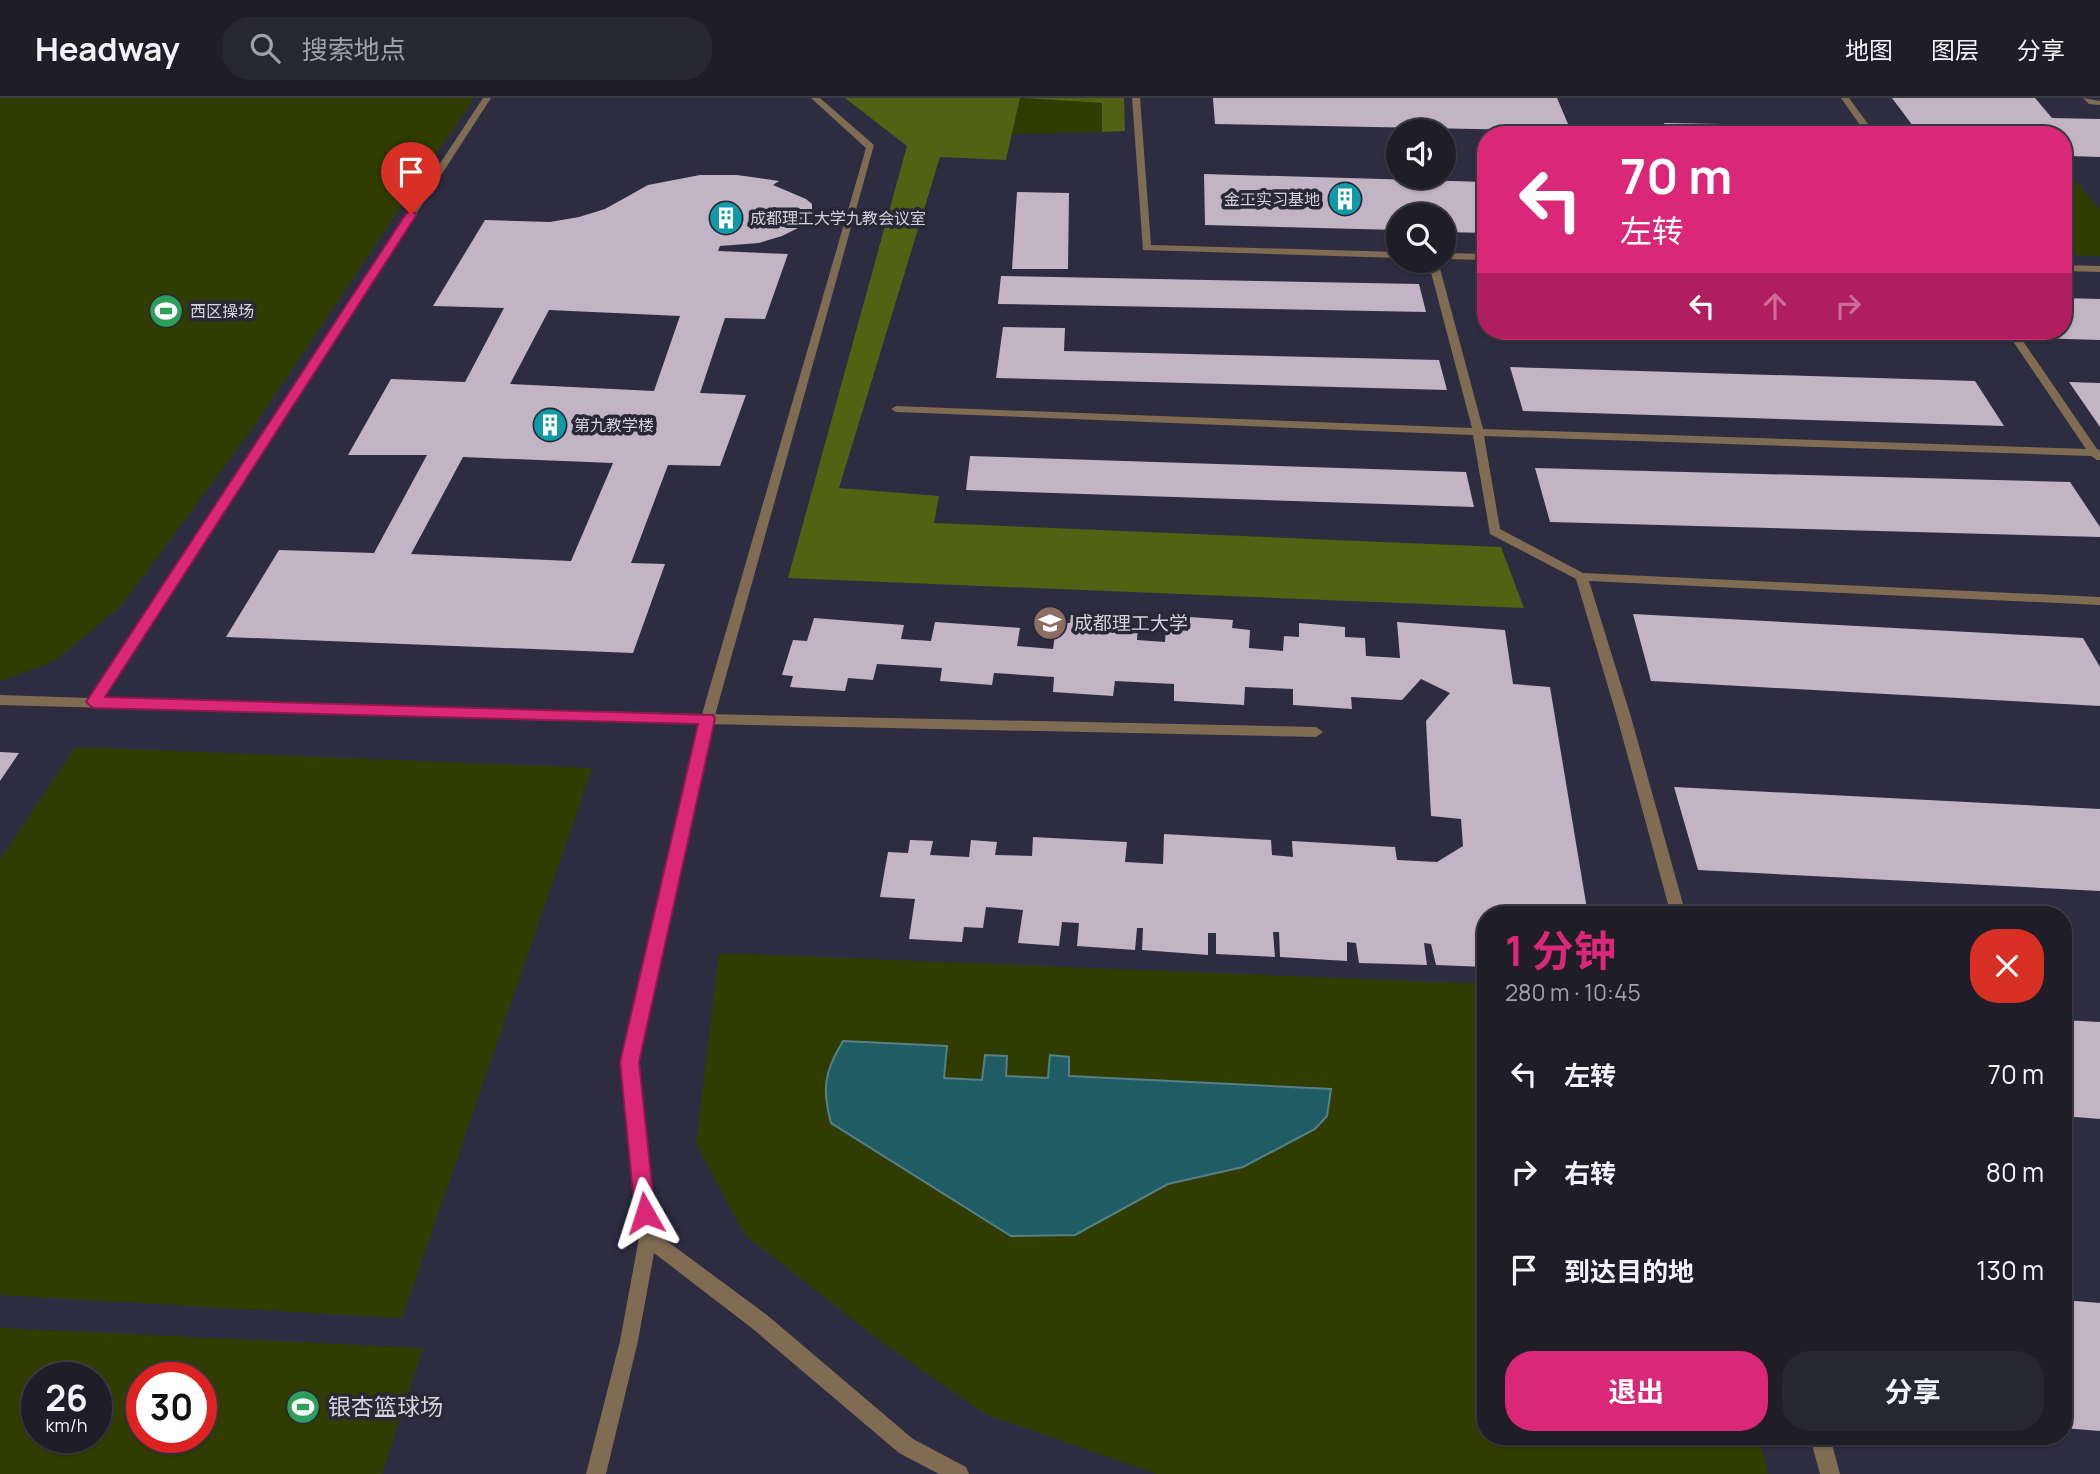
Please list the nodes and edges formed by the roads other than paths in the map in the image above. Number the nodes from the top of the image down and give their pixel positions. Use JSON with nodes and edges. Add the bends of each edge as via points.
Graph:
{"nodes":[{"id":1,"x":487,"y":98,"type":"edge"},
{"id":2,"x":815,"y":98,"type":"edge"},
{"id":3,"x":1136,"y":98,"type":"edge"},
{"id":4,"x":1845,"y":98,"type":"edge"},
{"id":5,"x":2087,"y":98,"type":"edge"},
{"id":6,"x":2100,"y":103,"type":"edge"},
{"id":7,"x":1865,"y":126,"type":"edge"},
{"id":8,"x":1386,"y":255,"type":"edge"},
{"id":9,"x":1456,"y":256,"type":"edge"},
{"id":10,"x":1477,"y":257,"type":"edge"},
{"id":11,"x":2072,"y":268,"type":"edge"},
{"id":12,"x":2100,"y":269,"type":"edge"},
{"id":13,"x":1436,"y":273,"type":"edge"},
{"id":14,"x":2017,"y":340,"type":"edge"},
{"id":15,"x":896,"y":408,"type":"dead end"},
{"id":16,"x":1478,"y":432,"type":"junction"},
{"id":17,"x":2098,"y":455,"type":"edge"},
{"id":18,"x":1581,"y":577,"type":"junction"},
{"id":19,"x":2100,"y":601,"type":"edge"},
{"id":20,"x":0,"y":700,"type":"edge"},
{"id":21,"x":93,"y":702,"type":"junction"},
{"id":22,"x":707,"y":719,"type":"junction"},
{"id":23,"x":1316,"y":732,"type":"dead end"},
{"id":24,"x":1676,"y":906,"type":"edge"},
{"id":25,"x":648,"y":1238,"type":"junction"},
{"id":26,"x":1822,"y":1445,"type":"edge"},
{"id":27,"x":596,"y":1474,"type":"edge"},
{"id":28,"x":959,"y":1474,"type":"edge"},
{"id":29,"x":1830,"y":1474,"type":"edge"}],
"edges":[{"from":1,"to":21,"type":"street"},
{"from":2,"to":22,"type":"street","via":[[871,146]]},
{"from":3,"to":8,"type":"street","via":[[1146,248]]},
{"from":4,"to":7,"type":"street"},
{"from":5,"to":6,"type":"street"},
{"from":9,"to":10,"type":"street"},
{"from":11,"to":12,"type":"street"},
{"from":13,"to":16,"type":"street"},
{"from":14,"to":17,"type":"street"},
{"from":15,"to":16,"type":"street"},
{"from":16,"to":17,"type":"street"},
{"from":16,"to":18,"type":"street","via":[[1494,531]]},
{"from":18,"to":19,"type":"street"},
{"from":18,"to":24,"type":"street"},
{"from":20,"to":21,"type":"street"},
{"from":21,"to":22,"type":"street"},
{"from":22,"to":23,"type":"street"},
{"from":22,"to":25,"type":"street","via":[[629,1062]]},
{"from":25,"to":27,"type":"street","via":[[629,1342]]},
{"from":25,"to":28,"type":"street","via":[[760,1322],[906,1446]]},
{"from":26,"to":29,"type":"street"}]}
